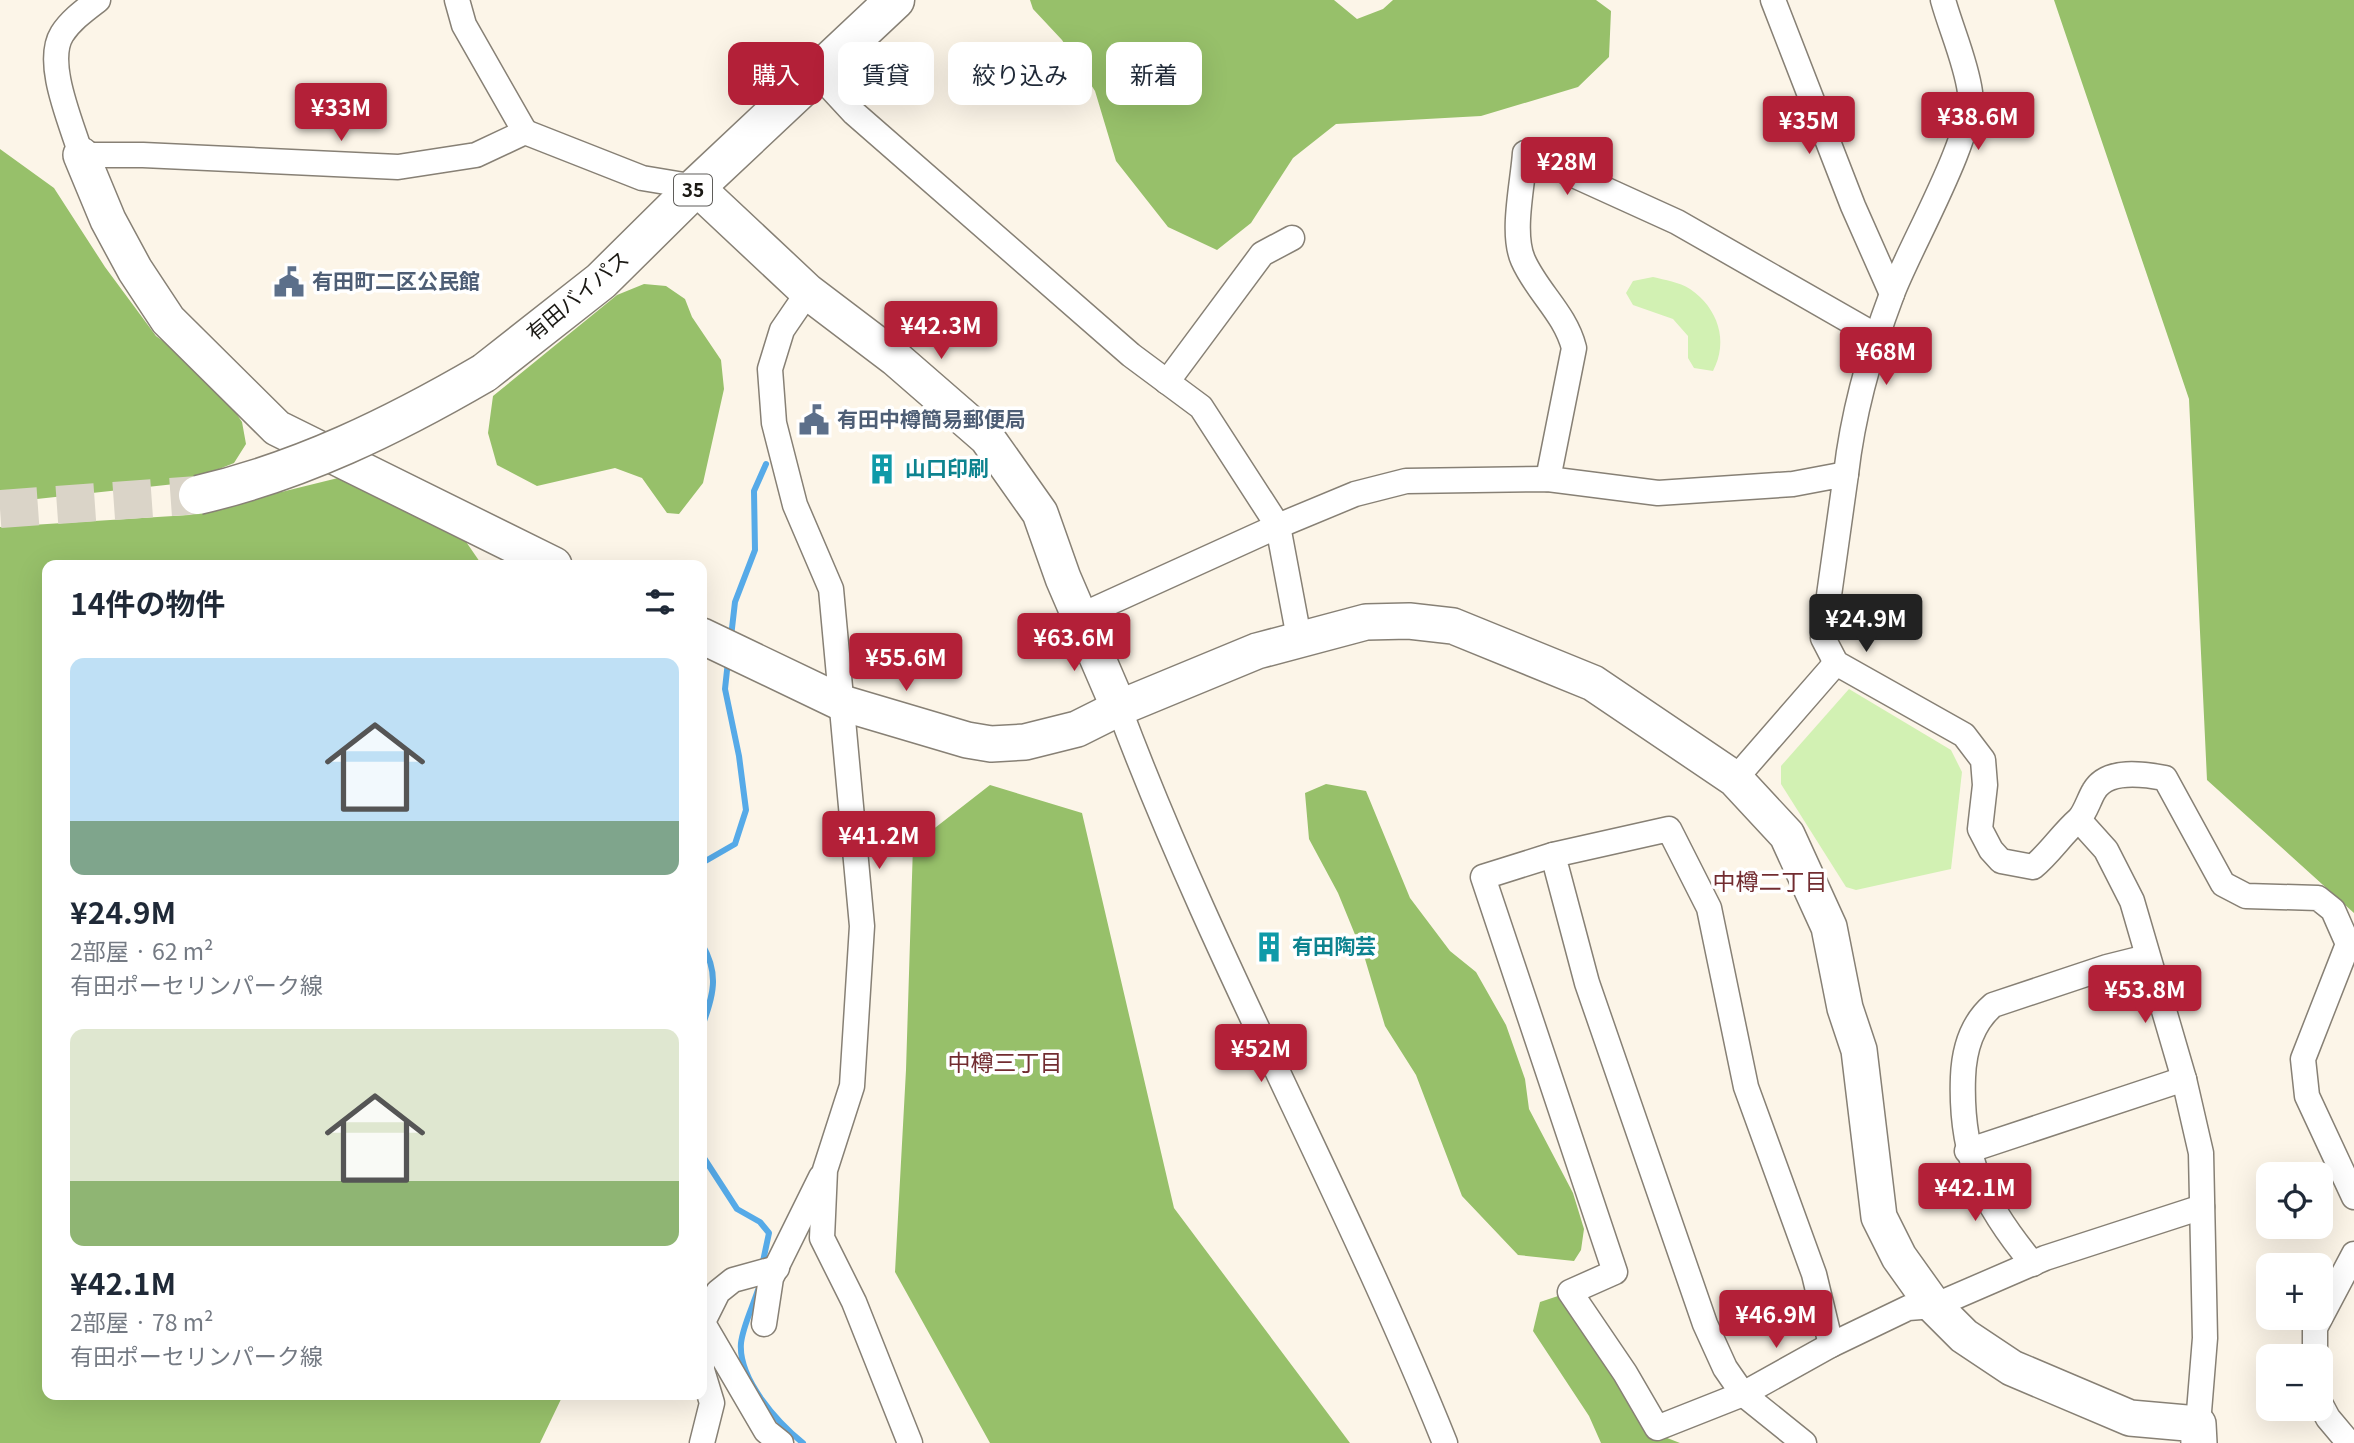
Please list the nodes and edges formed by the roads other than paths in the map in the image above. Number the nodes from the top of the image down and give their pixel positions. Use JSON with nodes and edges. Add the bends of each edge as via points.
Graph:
{"nodes":[{"id":1,"x":98,"y":0,"type":"edge"},
{"id":2,"x":457,"y":0,"type":"edge"},
{"id":3,"x":1773,"y":0,"type":"edge"},
{"id":4,"x":1943,"y":0,"type":"edge"},
{"id":5,"x":889,"y":2,"type":"edge"},
{"id":6,"x":824,"y":66,"type":"edge"},
{"id":7,"x":824,"y":81,"type":"edge"},
{"id":8,"x":783,"y":105,"type":"edge"},
{"id":9,"x":525,"y":132,"type":"junction"},
{"id":10,"x":81,"y":155,"type":"junction"},
{"id":11,"x":696,"y":187,"type":"junction"},
{"id":12,"x":1293,"y":238,"type":"dead end"},
{"id":13,"x":808,"y":292,"type":"junction"},
{"id":14,"x":1892,"y":293,"type":"junction"},
{"id":15,"x":1878,"y":337,"type":"junction"},
{"id":16,"x":1167,"y":382,"type":"junction"},
{"id":17,"x":1846,"y":474,"type":"junction"},
{"id":18,"x":1548,"y":480,"type":"junction"},
{"id":19,"x":198,"y":495,"type":"tunnel mouth"},
{"id":20,"x":1278,"y":526,"type":"junction"},
{"id":21,"x":544,"y":560,"type":"edge"},
{"id":22,"x":1080,"y":616,"type":"junction"},
{"id":23,"x":707,"y":638,"type":"edge"},
{"id":24,"x":1299,"y":638,"type":"junction"},
{"id":25,"x":1836,"y":663,"type":"junction"},
{"id":26,"x":842,"y":703,"type":"junction"},
{"id":27,"x":1119,"y":708,"type":"junction"},
{"id":28,"x":1735,"y":779,"type":"junction"},
{"id":29,"x":2079,"y":820,"type":"junction"},
{"id":30,"x":1553,"y":855,"type":"junction"},
{"id":31,"x":2147,"y":957,"type":"junction"},
{"id":32,"x":2184,"y":1079,"type":"junction"},
{"id":33,"x":1967,"y":1151,"type":"junction"},
{"id":34,"x":825,"y":1170,"type":"junction"},
{"id":35,"x":2354,"y":1197,"type":"edge"},
{"id":36,"x":2202,"y":1207,"type":"junction"},
{"id":37,"x":2354,"y":1255,"type":"edge"},
{"id":38,"x":2033,"y":1264,"type":"junction"},
{"id":39,"x":777,"y":1268,"type":"junction"},
{"id":40,"x":1934,"y":1306,"type":"junction"},
{"id":41,"x":707,"y":1314,"type":"edge"},
{"id":42,"x":764,"y":1324,"type":"dead end"},
{"id":43,"x":707,"y":1329,"type":"edge"},
{"id":44,"x":2315,"y":1344,"type":"edge"},
{"id":45,"x":1831,"y":1345,"type":"junction"},
{"id":46,"x":707,"y":1386,"type":"edge"},
{"id":47,"x":1743,"y":1394,"type":"junction"},
{"id":48,"x":2331,"y":1421,"type":"edge"},
{"id":49,"x":2199,"y":1434,"type":"edge"},
{"id":50,"x":702,"y":1443,"type":"edge"},
{"id":51,"x":781,"y":1443,"type":"edge"},
{"id":52,"x":910,"y":1443,"type":"edge"},
{"id":53,"x":1445,"y":1443,"type":"edge"},
{"id":54,"x":1804,"y":1443,"type":"edge"},
{"id":55,"x":2349,"y":1443,"type":"edge"}],
"edges":[{"from":1,"to":10,"type":"street","via":[[61,35],[55,57]]},
{"from":2,"to":9,"type":"street","via":[[464,25]]},
{"from":3,"to":14,"type":"street"},
{"from":4,"to":14,"type":"street","via":[[1970,92],[1969,110],[1949,167]]},
{"from":5,"to":6,"type":"highway","name":"有田バイパス","number":"35"},
{"from":7,"to":16,"type":"street","via":[[854,113]]},
{"from":8,"to":11,"type":"highway","name":"有田バイパス","number":"35"},
{"from":9,"to":10,"type":"street","via":[[476,155],[398,167]]},
{"from":9,"to":11,"type":"street","via":[[642,178]]},
{"from":10,"to":21,"type":"main road","via":[[108,220],[169,320],[277,428]]},
{"from":11,"to":13,"type":"main road"},
{"from":11,"to":19,"type":"highway","name":"有田バイパス","number":"35","bridge":true,"via":[[601,281],[484,373],[402,421],[344,447],[258,481]]},
{"from":12,"to":16,"type":"street","via":[[1262,254]]},
{"from":13,"to":22,"type":"main road","via":[[895,358],[987,438],[1040,513]]},
{"from":13,"to":26,"type":"street","via":[[782,330],[770,369],[774,423],[795,505],[831,589]]},
{"from":14,"to":15,"type":"street"},
{"from":15,"to":17,"type":"street","via":[[1850,437]]},
{"from":15,"to":18,"type":"street","via":[[1677,222],[1525,153],[1518,240],[1522,258],[1570,331],[1574,348]]},
{"from":16,"to":20,"type":"street","via":[[1201,407]]},
{"from":17,"to":18,"type":"street","via":[[1793,484],[1658,493]]},
{"from":17,"to":25,"type":"street","via":[[1823,638]]},
{"from":18,"to":20,"type":"street","via":[[1406,481],[1355,494]]},
{"from":20,"to":22,"type":"street"},
{"from":20,"to":24,"type":"street"},
{"from":22,"to":27,"type":"main road"},
{"from":23,"to":26,"type":"main road"},
{"from":24,"to":27,"type":"main road"},
{"from":24,"to":28,"type":"main road","via":[[1366,622],[1453,625],[1593,683]]},
{"from":25,"to":28,"type":"street"},
{"from":25,"to":29,"type":"street","via":[[1964,735],[1983,760],[1980,829],[2001,861],[2033,867],[2071,823]]},
{"from":26,"to":27,"type":"main road","via":[[991,744],[1025,742],[1077,729]]},
{"from":26,"to":34,"type":"street","via":[[862,926],[852,1086]]},
{"from":27,"to":53,"type":"street","via":[[1158,811],[1362,1245]]},
{"from":28,"to":40,"type":"main road","via":[[1787,835],[1829,927],[1845,1008],[1859,1050],[1879,1217],[1899,1257]]},
{"from":29,"to":31,"type":"street","via":[[2106,850],[2132,901]]},
{"from":29,"to":35,"type":"street","via":[[2096,787],[2129,772],[2165,778],[2224,884],[2246,896],[2318,898],[2333,910],[2348,944],[2303,1059],[2307,1096]]},
{"from":30,"to":45,"type":"street","via":[[1670,829],[1709,908],[1746,1087],[1814,1274]]},
{"from":30,"to":47,"type":"street","via":[[1587,983],[1660,1198],[1705,1324]]},
{"from":30,"to":47,"type":"street","via":[[1483,877],[1615,1272],[1570,1292],[1657,1428]]},
{"from":31,"to":32,"type":"street"},
{"from":31,"to":33,"type":"street","via":[[1993,1006],[1982,1015],[1964,1060],[1962,1118]]},
{"from":32,"to":33,"type":"street"},
{"from":32,"to":36,"type":"street","via":[[2202,1153]]},
{"from":33,"to":38,"type":"street","via":[[2002,1227]]},
{"from":34,"to":39,"type":"street"},
{"from":34,"to":52,"type":"street","via":[[822,1238],[855,1301]]},
{"from":36,"to":38,"type":"street"},
{"from":36,"to":49,"type":"street","via":[[2204,1338]]},
{"from":37,"to":44,"type":"street","via":[[2315,1328]]},
{"from":38,"to":40,"type":"street"},
{"from":39,"to":41,"type":"street","via":[[733,1280],[718,1292]]},
{"from":39,"to":42,"type":"street","via":[[771,1278]]},
{"from":40,"to":45,"type":"street","via":[[1908,1308]]},
{"from":40,"to":49,"type":"main road","via":[[1965,1336],[2012,1368],[2130,1418]]},
{"from":43,"to":51,"type":"street","via":[[766,1430]]},
{"from":45,"to":47,"type":"street"},
{"from":46,"to":50,"type":"street","via":[[712,1403]]},
{"from":47,"to":54,"type":"street"},
{"from":48,"to":55,"type":"street"}]}
